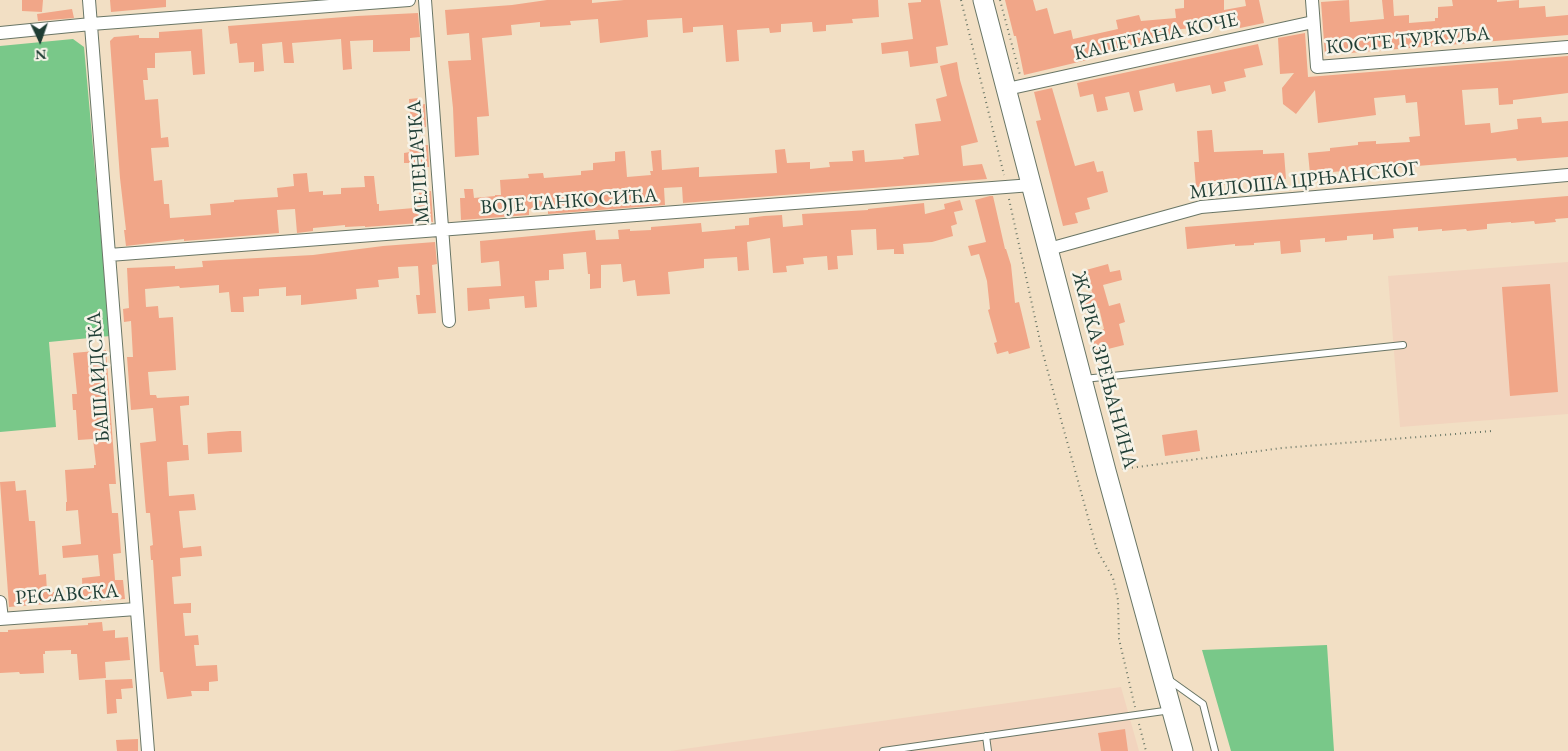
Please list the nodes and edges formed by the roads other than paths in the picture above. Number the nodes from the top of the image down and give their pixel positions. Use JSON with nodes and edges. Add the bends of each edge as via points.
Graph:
{"nodes":[{"id":1,"x":89,"y":0,"type":"edge"},
{"id":2,"x":409,"y":0,"type":"edge"},
{"id":3,"x":425,"y":0,"type":"edge"},
{"id":4,"x":983,"y":0,"type":"edge"},
{"id":5,"x":1312,"y":0,"type":"edge"},
{"id":6,"x":1314,"y":22,"type":"junction"},
{"id":7,"x":91,"y":24,"type":"junction"},
{"id":8,"x":0,"y":33,"type":"edge"},
{"id":9,"x":1568,"y":47,"type":"edge"},
{"id":10,"x":1015,"y":87,"type":"junction"},
{"id":11,"x":1568,"y":175,"type":"edge"},
{"id":12,"x":1032,"y":185,"type":"junction"},
{"id":13,"x":443,"y":230,"type":"junction"},
{"id":14,"x":1049,"y":249,"type":"junction"},
{"id":15,"x":109,"y":256,"type":"junction"},
{"id":16,"x":450,"y":320,"type":"dead end"},
{"id":17,"x":1403,"y":345,"type":"dead end"},
{"id":18,"x":1082,"y":379,"type":"junction"},
{"id":19,"x":0,"y":602,"type":"edge"},
{"id":20,"x":136,"y":609,"type":"junction"},
{"id":21,"x":1,"y":619,"type":"edge"},
{"id":22,"x":1162,"y":675,"type":"junction"},
{"id":23,"x":1172,"y":710,"type":"junction"},
{"id":24,"x":986,"y":736,"type":"junction"},
{"id":25,"x":148,"y":751,"type":"edge"},
{"id":26,"x":883,"y":751,"type":"edge"},
{"id":27,"x":988,"y":751,"type":"edge"},
{"id":28,"x":1183,"y":751,"type":"edge"},
{"id":29,"x":1215,"y":751,"type":"edge"}],
"edges":[{"from":1,"to":7,"type":"street","name":"БАШАИДСКА"},
{"from":2,"to":7,"type":"street"},
{"from":3,"to":13,"type":"street","name":"МЕЛЕНАЧКА"},
{"from":4,"to":10,"type":"main road","name":"ЖАРКА ЗРЕЊАНИНА"},
{"from":5,"to":6,"type":"street","name":"КОСТЕ ТУРКУЉА"},
{"from":6,"to":9,"type":"street","name":"КОСТЕ ТУРКУЉА","via":[[1317,67]]},
{"from":6,"to":10,"type":"street","name":"КАПЕТАНА КОЧЕ"},
{"from":7,"to":8,"type":"street"},
{"from":7,"to":15,"type":"street","name":"БАШАИДСКА"},
{"from":10,"to":12,"type":"main road","name":"ЖАРКА ЗРЕЊАНИНА"},
{"from":11,"to":14,"type":"street","name":"МИЛОША ЦРЊАНСКОГ","via":[[1201,207]]},
{"from":12,"to":13,"type":"street","name":"ВОЈЕ ТАНКОСИЋА"},
{"from":12,"to":14,"type":"main road","name":"ЖАРКА ЗРЕЊАНИНА"},
{"from":13,"to":15,"type":"street","name":"ВОЈЕ ТАНКОСИЋА"},
{"from":13,"to":16,"type":"street","name":"МЕЛЕНАЧКА"},
{"from":14,"to":18,"type":"main road","name":"ЖАРКА ЗРЕЊАНИНА"},
{"from":15,"to":20,"type":"street","name":"БАШАИДСКА"},
{"from":17,"to":18,"type":"lane"},
{"from":18,"to":22,"type":"main road","name":"ЖАРКА ЗРЕЊАНИНА"},
{"from":19,"to":21,"type":"street"},
{"from":20,"to":21,"type":"street","name":"РЕСАВСКА"},
{"from":20,"to":25,"type":"street","name":"БАШАИДСКА"},
{"from":22,"to":23,"type":"main road","name":"ЖАРКА ЗРЕЊАНИНА"},
{"from":22,"to":29,"type":"lane","via":[[1203,704]]},
{"from":23,"to":24,"type":"lane"},
{"from":23,"to":28,"type":"main road","name":"ЖАРКА ЗРЕЊАНИНА"},
{"from":24,"to":26,"type":"lane"},
{"from":24,"to":27,"type":"lane"}]}
